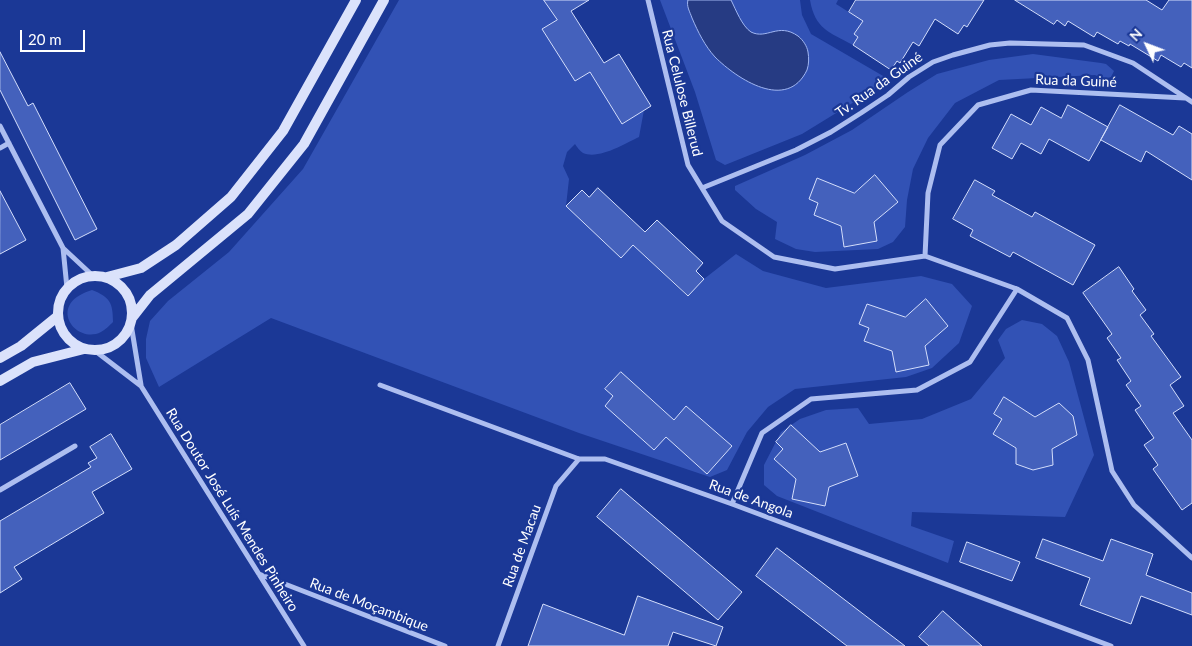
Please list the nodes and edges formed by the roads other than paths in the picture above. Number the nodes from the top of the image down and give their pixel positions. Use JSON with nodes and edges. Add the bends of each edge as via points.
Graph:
{"nodes":[{"id":1,"x":356,"y":0,"type":"edge"},
{"id":2,"x":384,"y":0,"type":"edge"},
{"id":3,"x":648,"y":0,"type":"edge"},
{"id":4,"x":1186,"y":98,"type":"junction"},
{"id":5,"x":1192,"y":102,"type":"edge"},
{"id":6,"x":0,"y":126,"type":"edge"},
{"id":7,"x":9,"y":143,"type":"junction"},
{"id":8,"x":0,"y":148,"type":"edge"},
{"id":9,"x":702,"y":188,"type":"junction"},
{"id":10,"x":63,"y":248,"type":"junction"},
{"id":11,"x":925,"y":256,"type":"junction"},
{"id":12,"x":92,"y":275,"type":"junction"},
{"id":13,"x":107,"y":277,"type":"junction"},
{"id":14,"x":67,"y":288,"type":"junction"},
{"id":15,"x":1017,"y":289,"type":"junction"},
{"id":16,"x":58,"y":316,"type":"junction"},
{"id":17,"x":132,"y":316,"type":"junction"},
{"id":18,"x":89,"y":349,"type":"junction"},
{"id":19,"x":0,"y":358,"type":"edge"},
{"id":20,"x":0,"y":381,"type":"edge"},
{"id":21,"x":380,"y":385,"type":"dead end"},
{"id":22,"x":141,"y":386,"type":"junction"},
{"id":23,"x":75,"y":446,"type":"dead end"},
{"id":24,"x":579,"y":460,"type":"junction"},
{"id":25,"x":0,"y":490,"type":"edge"},
{"id":26,"x":732,"y":504,"type":"junction"},
{"id":27,"x":1192,"y":558,"type":"edge"},
{"id":28,"x":258,"y":574,"type":"junction"},
{"id":29,"x":304,"y":646,"type":"edge"},
{"id":30,"x":445,"y":646,"type":"edge"},
{"id":31,"x":498,"y":646,"type":"edge"},
{"id":32,"x":1111,"y":646,"type":"edge"}],
"edges":[{"from":1,"to":13,"type":"main road","via":[[283,131],[231,197],[176,245],[141,268]]},
{"from":2,"to":17,"type":"main road","via":[[304,144],[248,214],[150,295]]},
{"from":3,"to":9,"type":"street","name":"Rua Celulose Billerud","via":[[688,164]]},
{"from":4,"to":5,"type":"street"},
{"from":4,"to":9,"type":"street","name":"Tv. Rua da Guiné","via":[[1133,62],[1084,45],[990,45],[933,62],[831,132],[796,150]]},
{"from":4,"to":11,"type":"street","name":"Rua da Guiné","via":[[1031,90],[978,106],[940,145],[928,192]]},
{"from":6,"to":7,"type":"street"},
{"from":7,"to":8,"type":"street"},
{"from":7,"to":10,"type":"street"},
{"from":9,"to":11,"type":"street","name":"Rua Celulose Billerud","via":[[722,222],[774,257],[835,269]]},
{"from":10,"to":12,"type":"street"},
{"from":10,"to":14,"type":"street"},
{"from":11,"to":15,"type":"street","name":"Rua Celulose Billerud"},
{"from":12,"to":13,"type":"main road"},
{"from":12,"to":14,"type":"main road"},
{"from":13,"to":17,"type":"main road","via":[[116,281],[130,297]]},
{"from":14,"to":16,"type":"main road","via":[[58,306]]},
{"from":15,"to":26,"type":"street","via":[[970,362],[917,390],[811,399],[762,433]]},
{"from":15,"to":27,"type":"street","name":"Rua Celulose Billerud","via":[[1067,318],[1088,360],[1112,471],[1134,505]]},
{"from":16,"to":18,"type":"main road","via":[[66,336],[74,344]]},
{"from":16,"to":19,"type":"main road","via":[[22,346]]},
{"from":17,"to":18,"type":"main road","via":[[126,334],[117,343],[106,349]]},
{"from":17,"to":22,"type":"street","name":"Rua Doutor José Luís Mendes Pinheiro"},
{"from":18,"to":20,"type":"main road","via":[[33,362]]},
{"from":18,"to":22,"type":"street","name":"Rua Doutor José Luís Mendes Pinheiro"},
{"from":21,"to":24,"type":"street","name":"Rua de Angola"},
{"from":22,"to":28,"type":"street","name":"Rua Doutor José Luís Mendes Pinheiro"},
{"from":23,"to":25,"type":"street"},
{"from":24,"to":26,"type":"street","name":"Rua de Angola","via":[[605,459]]},
{"from":24,"to":31,"type":"street","name":"Rua de Macau","via":[[556,486]]},
{"from":26,"to":32,"type":"street","name":"Rua de Angola"},
{"from":28,"to":29,"type":"street","name":"Rua Doutor José Luís Mendes Pinheiro"},
{"from":28,"to":30,"type":"street","name":"Rua de Moçambique"}]}
